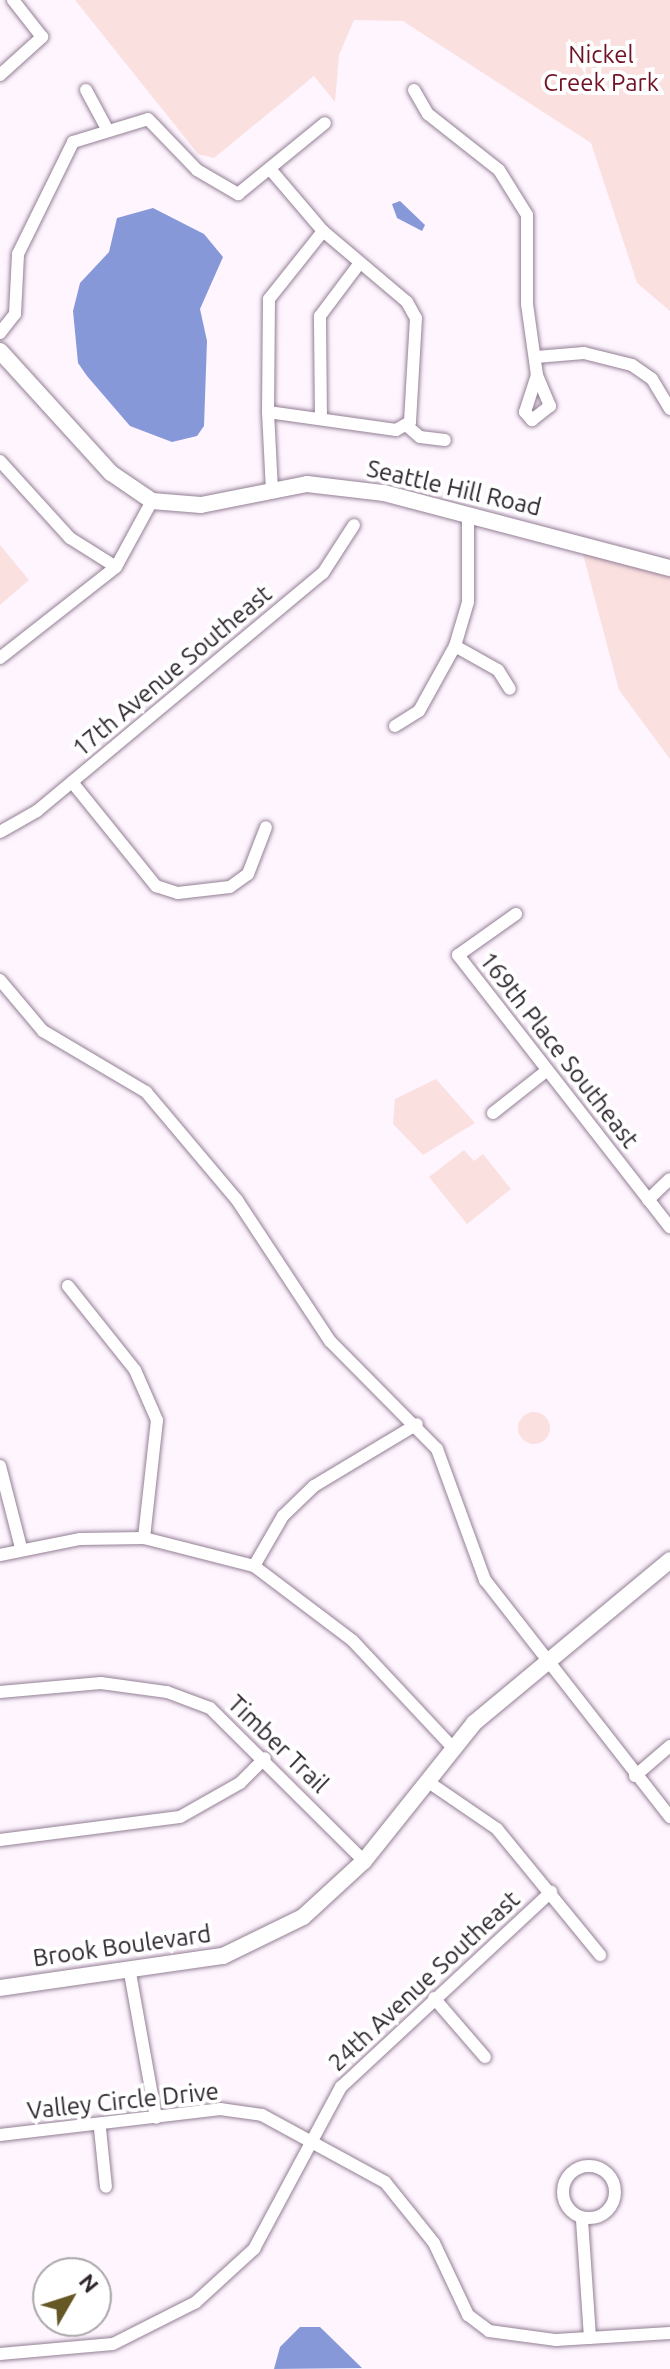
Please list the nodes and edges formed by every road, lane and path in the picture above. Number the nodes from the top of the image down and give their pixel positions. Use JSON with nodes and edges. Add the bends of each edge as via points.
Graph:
{"nodes":[{"id":1,"x":13,"y":0,"type":"edge"},
{"id":2,"x":0,"y":75,"type":"edge"},
{"id":3,"x":86,"y":90,"type":"dead end"},
{"id":4,"x":414,"y":90,"type":"dead end"},
{"id":5,"x":325,"y":123,"type":"dead end"},
{"id":6,"x":107,"y":129,"type":"junction"},
{"id":7,"x":270,"y":169,"type":"junction"},
{"id":8,"x":323,"y":231,"type":"junction"},
{"id":9,"x":359,"y":264,"type":"junction"},
{"id":10,"x":0,"y":333,"type":"edge"},
{"id":11,"x":0,"y":351,"type":"edge"},
{"id":12,"x":536,"y":357,"type":"junction"},
{"id":13,"x":537,"y":375,"type":"dead end"},
{"id":14,"x":670,"y":409,"type":"edge"},
{"id":15,"x":268,"y":412,"type":"junction"},
{"id":16,"x":321,"y":419,"type":"junction"},
{"id":17,"x":406,"y":425,"type":"junction"},
{"id":18,"x":445,"y":440,"type":"dead end"},
{"id":19,"x":0,"y":461,"type":"edge"},
{"id":20,"x":272,"y":490,"type":"junction"},
{"id":21,"x":152,"y":501,"type":"junction"},
{"id":22,"x":468,"y":514,"type":"junction"},
{"id":23,"x":354,"y":525,"type":"dead end"},
{"id":24,"x":116,"y":567,"type":"junction"},
{"id":25,"x":670,"y":568,"type":"edge"},
{"id":26,"x":455,"y":646,"type":"junction"},
{"id":27,"x":0,"y":658,"type":"edge"},
{"id":28,"x":510,"y":689,"type":"dead end"},
{"id":29,"x":395,"y":726,"type":"dead end"},
{"id":30,"x":72,"y":782,"type":"junction"},
{"id":31,"x":266,"y":827,"type":"dead end"},
{"id":32,"x":0,"y":832,"type":"edge"},
{"id":33,"x":516,"y":914,"type":"dead end"},
{"id":34,"x":0,"y":980,"type":"edge"},
{"id":35,"x":545,"y":1072,"type":"junction"},
{"id":36,"x":493,"y":1113,"type":"dead end"},
{"id":37,"x":670,"y":1179,"type":"edge"},
{"id":38,"x":648,"y":1200,"type":"junction"},
{"id":39,"x":670,"y":1227,"type":"edge"},
{"id":40,"x":68,"y":1286,"type":"dead end"},
{"id":41,"x":417,"y":1424,"type":"junction"},
{"id":42,"x":0,"y":1466,"type":"edge"},
{"id":43,"x":144,"y":1538,"type":"junction"},
{"id":44,"x":21,"y":1548,"type":"junction"},
{"id":45,"x":0,"y":1555,"type":"edge"},
{"id":46,"x":670,"y":1560,"type":"edge"},
{"id":47,"x":254,"y":1566,"type":"junction"},
{"id":48,"x":547,"y":1661,"type":"junction"},
{"id":49,"x":0,"y":1692,"type":"edge"},
{"id":50,"x":670,"y":1746,"type":"edge"},
{"id":51,"x":453,"y":1748,"type":"junction"},
{"id":52,"x":265,"y":1758,"type":"junction"},
{"id":53,"x":635,"y":1776,"type":"junction"},
{"id":54,"x":427,"y":1781,"type":"junction"},
{"id":55,"x":670,"y":1817,"type":"edge"},
{"id":56,"x":0,"y":1840,"type":"edge"},
{"id":57,"x":364,"y":1861,"type":"junction"},
{"id":58,"x":551,"y":1892,"type":"junction"},
{"id":59,"x":600,"y":1955,"type":"dead end"},
{"id":60,"x":130,"y":1973,"type":"junction"},
{"id":61,"x":0,"y":1988,"type":"edge"},
{"id":62,"x":434,"y":1998,"type":"junction"},
{"id":63,"x":485,"y":2057,"type":"dead end"},
{"id":64,"x":156,"y":2118,"type":"junction"},
{"id":65,"x":100,"y":2129,"type":"junction"},
{"id":66,"x":0,"y":2135,"type":"edge"},
{"id":67,"x":313,"y":2139,"type":"junction"},
{"id":68,"x":106,"y":2187,"type":"dead end"},
{"id":69,"x":582,"y":2220,"type":"junction"},
{"id":70,"x":670,"y":2333,"type":"edge"},
{"id":71,"x":590,"y":2338,"type":"junction"},
{"id":72,"x":0,"y":2354,"type":"edge"}],
"edges":[{"from":1,"to":2,"type":"street","via":[[42,37]]},
{"from":3,"to":6,"type":"street"},
{"from":4,"to":12,"type":"street","via":[[428,114],[516,189],[527,215],[527,304]]},
{"from":5,"to":7,"type":"street"},
{"from":6,"to":7,"type":"street","via":[[154,121],[197,170],[232,194]]},
{"from":6,"to":10,"type":"street","via":[[65,150],[18,254],[17,305]]},
{"from":7,"to":8,"type":"street"},
{"from":8,"to":9,"type":"street"},
{"from":8,"to":15,"type":"street","via":[[269,299]]},
{"from":9,"to":16,"type":"street","via":[[320,316]]},
{"from":9,"to":17,"type":"street","via":[[414,311]]},
{"from":11,"to":21,"type":"street","name":"Seattle Hill Road","via":[[111,473]]},
{"from":12,"to":13,"type":"street"},
{"from":12,"to":14,"type":"street","via":[[584,353],[632,365],[652,379]]},
{"from":15,"to":16,"type":"street"},
{"from":15,"to":20,"type":"street"},
{"from":16,"to":17,"type":"street","via":[[396,430]]},
{"from":17,"to":18,"type":"street","via":[[420,437]]},
{"from":19,"to":24,"type":"street","via":[[70,538]]},
{"from":20,"to":21,"type":"street","name":"Seattle Hill Road","via":[[201,505]]},
{"from":20,"to":22,"type":"street","name":"Seattle Hill Road","via":[[307,484],[384,493]]},
{"from":21,"to":24,"type":"street"},
{"from":22,"to":25,"type":"street","name":"Seattle Hill Road"},
{"from":22,"to":26,"type":"street","via":[[468,602]]},
{"from":23,"to":30,"type":"street","name":"17th Avenue Southeast","via":[[323,573]]},
{"from":24,"to":27,"type":"street"},
{"from":26,"to":28,"type":"street","via":[[498,670]]},
{"from":26,"to":29,"type":"street","via":[[419,711]]},
{"from":30,"to":31,"type":"street","via":[[156,886],[178,893],[230,887],[248,874]]},
{"from":30,"to":32,"type":"street","name":"17th Avenue Southeast"},
{"from":33,"to":35,"type":"street","name":"169th Place Southeast","via":[[458,955]]},
{"from":34,"to":41,"type":"street","via":[[43,1031],[146,1092],[237,1200],[321,1331]]},
{"from":35,"to":36,"type":"street"},
{"from":35,"to":38,"type":"street","name":"169th Place Southeast"},
{"from":37,"to":38,"type":"street"},
{"from":38,"to":39,"type":"street","name":"169th Place Southeast"},
{"from":40,"to":43,"type":"street","via":[[135,1370],[157,1420]]},
{"from":41,"to":47,"type":"street","via":[[314,1486],[283,1516]]},
{"from":41,"to":48,"type":"street","via":[[450,1478],[485,1580]]},
{"from":42,"to":44,"type":"street"},
{"from":43,"to":44,"type":"street"},
{"from":43,"to":47,"type":"street"},
{"from":44,"to":45,"type":"street"},
{"from":46,"to":48,"type":"street","name":"Brook Boulevard"},
{"from":47,"to":51,"type":"street","via":[[353,1641]]},
{"from":48,"to":51,"type":"street","name":"Brook Boulevard"},
{"from":48,"to":53,"type":"street"},
{"from":49,"to":52,"type":"street","name":"Timber Trail","via":[[101,1683],[167,1692],[210,1708]]},
{"from":50,"to":53,"type":"street"},
{"from":51,"to":54,"type":"street","name":"Brook Boulevard"},
{"from":52,"to":56,"type":"street","via":[[240,1783],[180,1817]]},
{"from":52,"to":57,"type":"street","name":"Timber Trail"},
{"from":53,"to":55,"type":"street"},
{"from":54,"to":57,"type":"street","name":"Brook Boulevard"},
{"from":54,"to":58,"type":"street","via":[[497,1829]]},
{"from":57,"to":60,"type":"street","name":"Brook Boulevard","via":[[337,1891],[266,1940]]},
{"from":58,"to":59,"type":"street"},
{"from":58,"to":62,"type":"street","name":"24th Avenue Southeast"},
{"from":60,"to":61,"type":"street","name":"Brook Boulevard"},
{"from":60,"to":64,"type":"street"},
{"from":62,"to":63,"type":"street"},
{"from":62,"to":67,"type":"street","name":"24th Avenue Southeast","via":[[341,2087]]},
{"from":64,"to":65,"type":"street","name":"Valley Circle Drive"},
{"from":64,"to":67,"type":"street","name":"Valley Circle Drive","via":[[220,2109],[262,2115]]},
{"from":65,"to":66,"type":"street","name":"Valley Circle Drive"},
{"from":65,"to":68,"type":"street"},
{"from":67,"to":71,"type":"street","name":"Valley Circle Drive","via":[[385,2182],[414,2213],[452,2292],[489,2331],[519,2340]]},
{"from":67,"to":72,"type":"street","name":"24th Avenue Southeast","via":[[254,2249],[196,2302],[113,2344]]},
{"from":69,"to":69,"type":"street","via":[[598,2215],[616,2196],[613,2179],[599,2167],[578,2169],[563,2185],[567,2208]]},
{"from":69,"to":71,"type":"street"},
{"from":70,"to":71,"type":"street"}]}
